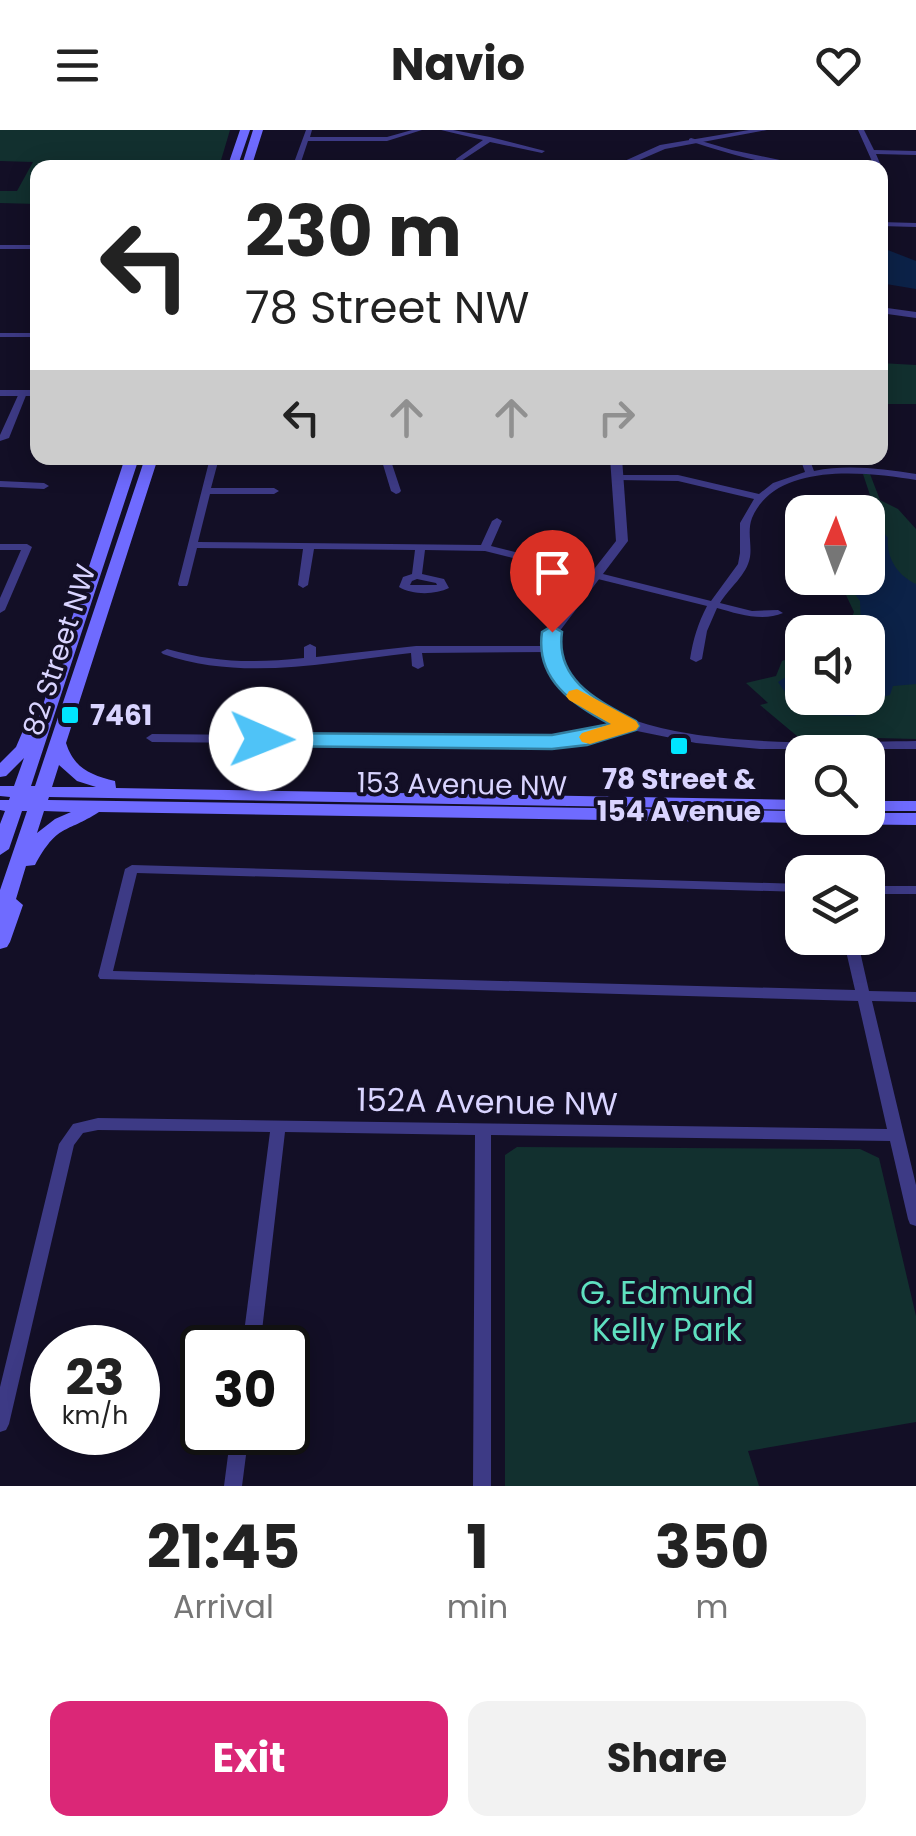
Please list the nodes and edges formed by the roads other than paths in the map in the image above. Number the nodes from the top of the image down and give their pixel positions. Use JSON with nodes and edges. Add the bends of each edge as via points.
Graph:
{"nodes":[{"id":1,"x":245,"y":130,"type":"edge"},
{"id":2,"x":258,"y":130,"type":"edge"},
{"id":3,"x":419,"y":130,"type":"edge"},
{"id":4,"x":444,"y":130,"type":"edge"},
{"id":5,"x":763,"y":130,"type":"edge"},
{"id":6,"x":861,"y":130,"type":"edge"},
{"id":7,"x":736,"y":131,"type":"edge"},
{"id":8,"x":307,"y":134,"type":"edge"},
{"id":9,"x":490,"y":139,"type":"junction"},
{"id":10,"x":691,"y":140,"type":"junction"},
{"id":11,"x":542,"y":151,"type":"dead end"},
{"id":12,"x":871,"y":152,"type":"junction"},
{"id":13,"x":916,"y":153,"type":"edge"},
{"id":14,"x":795,"y":154,"type":"dead end"},
{"id":15,"x":235,"y":160,"type":"edge"},
{"id":16,"x":249,"y":160,"type":"edge"},
{"id":17,"x":297,"y":160,"type":"edge"},
{"id":18,"x":458,"y":160,"type":"edge"},
{"id":19,"x":629,"y":160,"type":"edge"},
{"id":20,"x":776,"y":160,"type":"edge"},
{"id":21,"x":789,"y":160,"type":"edge"},
{"id":22,"x":875,"y":160,"type":"edge"},
{"id":23,"x":888,"y":224,"type":"edge"},
{"id":24,"x":916,"y":225,"type":"edge"},
{"id":25,"x":0,"y":247,"type":"edge"},
{"id":26,"x":30,"y":247,"type":"edge"},
{"id":27,"x":888,"y":311,"type":"edge"},
{"id":28,"x":916,"y":315,"type":"edge"},
{"id":29,"x":0,"y":335,"type":"edge"},
{"id":30,"x":30,"y":335,"type":"edge"},
{"id":31,"x":0,"y":392,"type":"edge"},
{"id":32,"x":23,"y":392,"type":"junction"},
{"id":33,"x":30,"y":392,"type":"edge"},
{"id":34,"x":0,"y":413,"type":"edge"},
{"id":35,"x":15,"y":413,"type":"junction"},
{"id":36,"x":0,"y":438,"type":"edge"},
{"id":37,"x":130,"y":465,"type":"edge"},
{"id":38,"x":150,"y":465,"type":"edge"},
{"id":39,"x":213,"y":465,"type":"edge"},
{"id":40,"x":387,"y":465,"type":"edge"},
{"id":41,"x":617,"y":465,"type":"edge"},
{"id":42,"x":807,"y":465,"type":"edge"},
{"id":43,"x":811,"y":475,"type":"junction"},
{"id":44,"x":619,"y":477,"type":"junction"},
{"id":45,"x":916,"y":477,"type":"edge"},
{"id":46,"x":0,"y":484,"type":"edge"},
{"id":47,"x":44,"y":486,"type":"dead end"},
{"id":48,"x":207,"y":491,"type":"junction"},
{"id":49,"x":396,"y":491,"type":"dead end"},
{"id":50,"x":274,"y":492,"type":"dead end"},
{"id":51,"x":760,"y":498,"type":"junction"},
{"id":52,"x":497,"y":521,"type":"dead end"},
{"id":53,"x":194,"y":545,"type":"junction"},
{"id":54,"x":0,"y":546,"type":"edge"},
{"id":55,"x":309,"y":546,"type":"junction"},
{"id":56,"x":420,"y":547,"type":"junction"},
{"id":57,"x":485,"y":548,"type":"junction"},
{"id":58,"x":597,"y":573,"type":"junction"},
{"id":59,"x":418,"y":576,"type":"dead end"},
{"id":60,"x":183,"y":584,"type":"dead end"},
{"id":61,"x":302,"y":584,"type":"dead end"},
{"id":62,"x":712,"y":604,"type":"junction"},
{"id":63,"x":0,"y":610,"type":"edge"},
{"id":64,"x":778,"y":613,"type":"dead end"},
{"id":65,"x":310,"y":647,"type":"dead end"},
{"id":66,"x":416,"y":649,"type":"junction"},
{"id":67,"x":550,"y":649,"type":"junction"},
{"id":68,"x":167,"y":652,"type":"dead end"},
{"id":69,"x":65,"y":658,"type":"junction"},
{"id":70,"x":696,"y":660,"type":"dead end"},
{"id":71,"x":310,"y":662,"type":"junction"},
{"id":72,"x":418,"y":666,"type":"dead end"},
{"id":73,"x":628,"y":726,"type":"junction"},
{"id":74,"x":152,"y":738,"type":"dead end"},
{"id":75,"x":58,"y":742,"type":"junction"},
{"id":76,"x":916,"y":745,"type":"edge"},
{"id":77,"x":0,"y":772,"type":"edge"},
{"id":78,"x":0,"y":791,"type":"edge"},
{"id":79,"x":274,"y":794,"type":"junction"},
{"id":80,"x":39,"y":798,"type":"junction"},
{"id":81,"x":12,"y":800,"type":"edge"},
{"id":82,"x":785,"y":805,"type":"edge"},
{"id":83,"x":136,"y":806,"type":"junction"},
{"id":84,"x":885,"y":806,"type":"edge"},
{"id":85,"x":916,"y":806,"type":"edge"},
{"id":86,"x":785,"y":817,"type":"edge"},
{"id":87,"x":885,"y":819,"type":"edge"},
{"id":88,"x":916,"y":819,"type":"edge"},
{"id":89,"x":0,"y":849,"type":"edge"},
{"id":90,"x":785,"y":888,"type":"edge"},
{"id":91,"x":885,"y":890,"type":"edge"},
{"id":92,"x":916,"y":890,"type":"edge"},
{"id":93,"x":0,"y":918,"type":"edge"},
{"id":94,"x":0,"y":942,"type":"edge"},
{"id":95,"x":854,"y":955,"type":"edge"},
{"id":96,"x":864,"y":996,"type":"junction"},
{"id":97,"x":916,"y":997,"type":"edge"},
{"id":98,"x":278,"y":1127,"type":"junction"},
{"id":99,"x":483,"y":1130,"type":"junction"},
{"id":100,"x":896,"y":1134,"type":"junction"},
{"id":101,"x":916,"y":1219,"type":"edge"},
{"id":102,"x":254,"y":1325,"type":"edge"},
{"id":103,"x":0,"y":1424,"type":"edge"},
{"id":104,"x":237,"y":1455,"type":"edge"},
{"id":105,"x":234,"y":1486,"type":"edge"},
{"id":106,"x":482,"y":1486,"type":"edge"}],
"edges":[{"from":1,"to":15,"type":"main road"},
{"from":2,"to":16,"type":"main road"},
{"from":3,"to":8,"type":"street","via":[[387,139]]},
{"from":4,"to":9,"type":"street"},
{"from":5,"to":7,"type":"street"},
{"from":6,"to":12,"type":"street"},
{"from":7,"to":10,"type":"street"},
{"from":8,"to":17,"type":"street"},
{"from":9,"to":11,"type":"street"},
{"from":9,"to":18,"type":"street"},
{"from":10,"to":19,"type":"street"},
{"from":10,"to":20,"type":"street"},
{"from":12,"to":13,"type":"street"},
{"from":12,"to":22,"type":"street"},
{"from":14,"to":21,"type":"street"},
{"from":23,"to":24,"type":"street"},
{"from":25,"to":26,"type":"street"},
{"from":27,"to":28,"type":"street"},
{"from":29,"to":30,"type":"street"},
{"from":31,"to":32,"type":"street"},
{"from":32,"to":33,"type":"street"},
{"from":32,"to":35,"type":"street"},
{"from":34,"to":35,"type":"street"},
{"from":35,"to":36,"type":"street"},
{"from":37,"to":69,"type":"main road","name":"82 Street NW"},
{"from":38,"to":75,"type":"main road","name":"82 Street NW"},
{"from":39,"to":48,"type":"street"},
{"from":40,"to":49,"type":"street"},
{"from":41,"to":44,"type":"street"},
{"from":42,"to":43,"type":"street"},
{"from":43,"to":45,"type":"street","via":[[854,470]]},
{"from":43,"to":51,"type":"street"},
{"from":44,"to":51,"type":"street","via":[[678,478]]},
{"from":44,"to":58,"type":"street","via":[[622,541]]},
{"from":46,"to":47,"type":"street"},
{"from":48,"to":50,"type":"street"},
{"from":48,"to":53,"type":"street"},
{"from":51,"to":62,"type":"street","via":[[745,520],[745,562]]},
{"from":52,"to":57,"type":"street"},
{"from":53,"to":55,"type":"street"},
{"from":53,"to":60,"type":"street"},
{"from":54,"to":63,"type":"street","via":[[27,547]]},
{"from":55,"to":56,"type":"street"},
{"from":55,"to":61,"type":"street"},
{"from":56,"to":57,"type":"street"},
{"from":56,"to":59,"type":"street"},
{"from":57,"to":58,"type":"street"},
{"from":58,"to":62,"type":"street"},
{"from":58,"to":67,"type":"street","via":[[560,618]]},
{"from":62,"to":64,"type":"street"},
{"from":62,"to":70,"type":"street"},
{"from":65,"to":71,"type":"street"},
{"from":66,"to":67,"type":"street"},
{"from":66,"to":71,"type":"street"},
{"from":66,"to":72,"type":"street"},
{"from":67,"to":73,"type":"street","via":[[572,692]]},
{"from":68,"to":71,"type":"street","via":[[188,663]]},
{"from":69,"to":77,"type":"main road","via":[[44,692],[24,749]]},
{"from":69,"to":81,"type":"main road","name":"82 Street NW"},
{"from":73,"to":74,"type":"street","via":[[552,742]]},
{"from":73,"to":76,"type":"street","via":[[706,740]]},
{"from":75,"to":79,"type":"main road","via":[[65,764],[88,781]]},
{"from":75,"to":80,"type":"main road","name":"82 Street NW"},
{"from":78,"to":81,"type":"main road","name":"153 Avenue NW"},
{"from":79,"to":80,"type":"main road","name":"153 Avenue NW"},
{"from":79,"to":82,"type":"main road","name":"153 Avenue NW"},
{"from":80,"to":81,"type":"main road","name":"153 Avenue NW"},
{"from":80,"to":83,"type":"main road","name":"153 Avenue NW"},
{"from":80,"to":93,"type":"main road","name":"82 Street NW"},
{"from":81,"to":89,"type":"main road","name":"82 Street NW"},
{"from":83,"to":86,"type":"main road","name":"153 Avenue NW"},
{"from":83,"to":94,"type":"main road","via":[[76,815],[43,836]]},
{"from":84,"to":85,"type":"main road"},
{"from":87,"to":88,"type":"main road"},
{"from":90,"to":96,"type":"street","via":[[132,869],[106,976]]},
{"from":91,"to":92,"type":"street"},
{"from":95,"to":96,"type":"street"},
{"from":96,"to":97,"type":"street"},
{"from":96,"to":100,"type":"street"},
{"from":98,"to":99,"type":"street","name":"152A Avenue NW"},
{"from":98,"to":102,"type":"street"},
{"from":98,"to":103,"type":"street","name":"152A Avenue NW","via":[[78,1128],[67,1144]]},
{"from":99,"to":100,"type":"street","name":"152A Avenue NW"},
{"from":99,"to":106,"type":"street"},
{"from":100,"to":101,"type":"street"},
{"from":104,"to":105,"type":"street"}]}
